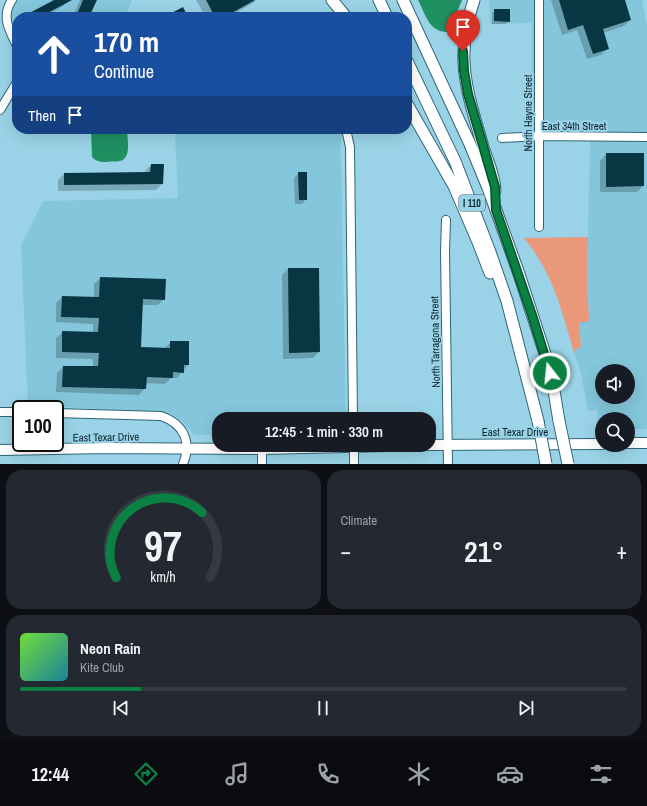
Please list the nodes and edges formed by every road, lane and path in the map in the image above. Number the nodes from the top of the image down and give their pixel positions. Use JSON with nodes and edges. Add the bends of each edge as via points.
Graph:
{"nodes":[{"id":1,"x":12,"y":0,"type":"edge"},
{"id":2,"x":332,"y":0,"type":"edge"},
{"id":3,"x":379,"y":0,"type":"edge"},
{"id":4,"x":403,"y":0,"type":"edge"},
{"id":5,"x":474,"y":0,"type":"edge"},
{"id":6,"x":539,"y":0,"type":"edge"},
{"id":7,"x":342,"y":12,"type":"edge"},
{"id":8,"x":385,"y":12,"type":"edge"},
{"id":9,"x":409,"y":12,"type":"edge"},
{"id":10,"x":412,"y":19,"type":"edge"},
{"id":11,"x":12,"y":36,"type":"edge"},
{"id":12,"x":412,"y":71,"type":"edge"},
{"id":13,"x":12,"y":90,"type":"edge"},
{"id":14,"x":0,"y":110,"type":"edge"},
{"id":15,"x":412,"y":112,"type":"edge"},
{"id":16,"x":347,"y":134,"type":"edge"},
{"id":17,"x":539,"y":136,"type":"junction"},
{"id":18,"x":647,"y":137,"type":"edge"},
{"id":19,"x":502,"y":138,"type":"dead end"},
{"id":20,"x":496,"y":210,"type":"junction"},
{"id":21,"x":446,"y":220,"type":"dead end"},
{"id":22,"x":539,"y":227,"type":"dead end"},
{"id":23,"x":520,"y":350,"type":"junction"},
{"id":24,"x":0,"y":412,"type":"edge"},
{"id":25,"x":12,"y":412,"type":"edge"},
{"id":26,"x":353,"y":412,"type":"edge"},
{"id":27,"x":64,"y":413,"type":"edge"},
{"id":28,"x":635,"y":443,"type":"edge"},
{"id":29,"x":647,"y":443,"type":"edge"},
{"id":30,"x":595,"y":444,"type":"edge"},
{"id":31,"x":436,"y":445,"type":"edge"},
{"id":32,"x":448,"y":445,"type":"junction"},
{"id":33,"x":188,"y":448,"type":"junction"},
{"id":34,"x":212,"y":448,"type":"edge"},
{"id":35,"x":0,"y":450,"type":"edge"},
{"id":36,"x":262,"y":452,"type":"edge"},
{"id":37,"x":354,"y":452,"type":"edge"},
{"id":38,"x":183,"y":464,"type":"edge"},
{"id":39,"x":262,"y":464,"type":"edge"},
{"id":40,"x":354,"y":464,"type":"edge"},
{"id":41,"x":448,"y":464,"type":"edge"},
{"id":42,"x":546,"y":464,"type":"edge"},
{"id":43,"x":568,"y":464,"type":"edge"}],
"edges":[{"from":1,"to":11,"type":"street","via":[[6,21]]},
{"from":2,"to":7,"type":"highway"},
{"from":3,"to":8,"type":"highway"},
{"from":4,"to":9,"type":"highway","number":"I 110"},
{"from":5,"to":20,"type":"highway","via":[[464,36],[464,71],[468,94],[495,187]]},
{"from":6,"to":17,"type":"street","name":"North Hayne Street"},
{"from":10,"to":20,"type":"highway","number":"I 110","via":[[469,142]]},
{"from":12,"to":23,"type":"highway","number":"I 110","via":[[455,161],[474,208],[507,301]]},
{"from":13,"to":14,"type":"street"},
{"from":15,"to":23,"type":"highway","via":[[459,198]]},
{"from":16,"to":26,"type":"street","via":[[350,154]]},
{"from":17,"to":18,"type":"street","name":"East 34th Street"},
{"from":17,"to":19,"type":"street","name":"East 34th Street"},
{"from":17,"to":22,"type":"street","name":"North Hayne Street"},
{"from":20,"to":43,"type":"highway","number":"I 110","bridge":true,"via":[[547,360]]},
{"from":21,"to":32,"type":"street","name":"North Tarragona Street"},
{"from":23,"to":42,"type":"highway","number":"I 110","bridge":true},
{"from":24,"to":25,"type":"street"},
{"from":27,"to":33,"type":"street","name":"East Texar Drive","via":[[161,416],[180,429]]},
{"from":28,"to":29,"type":"main road"},
{"from":30,"to":32,"type":"main road","name":"East Texar Drive"},
{"from":31,"to":32,"type":"main road","name":"East Texar Drive"},
{"from":32,"to":41,"type":"street","name":"North Tarragona Street"},
{"from":33,"to":34,"type":"main road","name":"East Texar Drive"},
{"from":33,"to":35,"type":"main road","name":"East Texar Drive"},
{"from":33,"to":38,"type":"street"},
{"from":36,"to":39,"type":"street"},
{"from":37,"to":40,"type":"street"}]}
